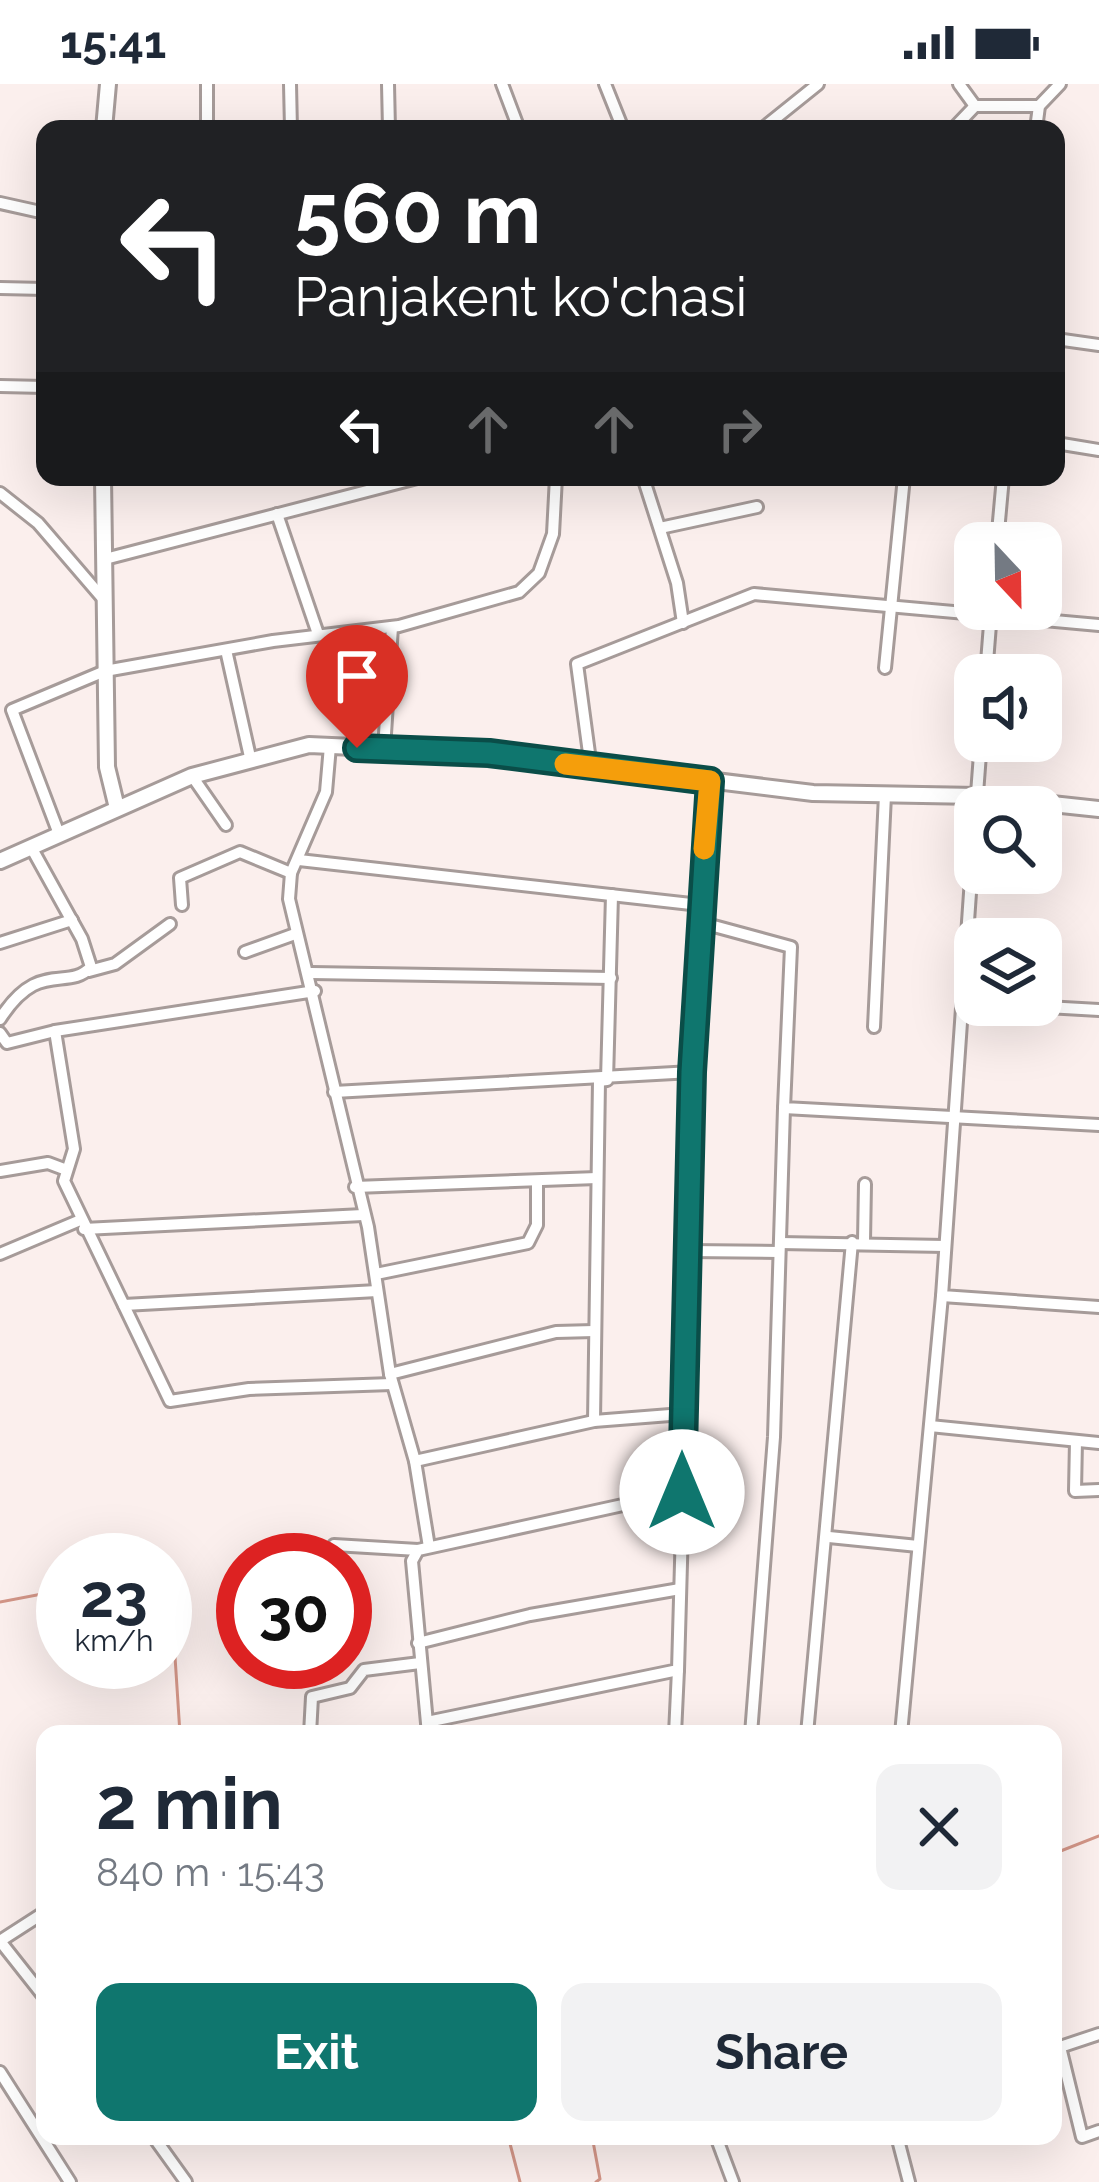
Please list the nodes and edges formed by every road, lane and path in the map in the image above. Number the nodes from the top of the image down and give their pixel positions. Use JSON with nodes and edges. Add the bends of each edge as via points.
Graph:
{"nodes":[{"id":1,"x":108,"y":84,"type":"edge"},
{"id":2,"x":207,"y":84,"type":"edge"},
{"id":3,"x":290,"y":84,"type":"edge"},
{"id":4,"x":388,"y":84,"type":"edge"},
{"id":5,"x":502,"y":84,"type":"edge"},
{"id":6,"x":605,"y":84,"type":"edge"},
{"id":7,"x":818,"y":84,"type":"edge"},
{"id":8,"x":959,"y":84,"type":"edge"},
{"id":9,"x":1058,"y":85,"type":"edge"},
{"id":10,"x":975,"y":106,"type":"junction"},
{"id":11,"x":1039,"y":106,"type":"junction"},
{"id":12,"x":105,"y":120,"type":"edge"},
{"id":13,"x":207,"y":120,"type":"edge"},
{"id":14,"x":291,"y":120,"type":"edge"},
{"id":15,"x":389,"y":120,"type":"edge"},
{"id":16,"x":516,"y":120,"type":"edge"},
{"id":17,"x":619,"y":120,"type":"edge"},
{"id":18,"x":773,"y":120,"type":"edge"},
{"id":19,"x":961,"y":120,"type":"edge"},
{"id":20,"x":1037,"y":120,"type":"edge"},
{"id":21,"x":0,"y":202,"type":"edge"},
{"id":22,"x":36,"y":211,"type":"edge"},
{"id":23,"x":0,"y":288,"type":"edge"},
{"id":24,"x":36,"y":289,"type":"edge"},
{"id":25,"x":1065,"y":340,"type":"edge"},
{"id":26,"x":1099,"y":345,"type":"edge"},
{"id":27,"x":0,"y":386,"type":"edge"},
{"id":28,"x":36,"y":387,"type":"edge"},
{"id":29,"x":1065,"y":444,"type":"edge"},
{"id":30,"x":1099,"y":450,"type":"edge"},
{"id":31,"x":104,"y":486,"type":"edge"},
{"id":32,"x":386,"y":486,"type":"edge"},
{"id":33,"x":556,"y":486,"type":"edge"},
{"id":34,"x":646,"y":486,"type":"edge"},
{"id":35,"x":903,"y":486,"type":"edge"},
{"id":36,"x":1003,"y":486,"type":"edge"},
{"id":37,"x":0,"y":494,"type":"edge"},
{"id":38,"x":757,"y":506,"type":"dead end"},
{"id":39,"x":277,"y":514,"type":"junction"},
{"id":40,"x":1000,"y":522,"type":"edge"},
{"id":41,"x":660,"y":528,"type":"junction"},
{"id":42,"x":105,"y":559,"type":"junction"},
{"id":43,"x":105,"y":602,"type":"junction"},
{"id":44,"x":891,"y":604,"type":"junction"},
{"id":45,"x":954,"y":608,"type":"edge"},
{"id":46,"x":1062,"y":620,"type":"edge"},
{"id":47,"x":682,"y":623,"type":"junction"},
{"id":48,"x":1099,"y":625,"type":"edge"},
{"id":49,"x":392,"y":627,"type":"junction"},
{"id":50,"x":318,"y":634,"type":"junction"},
{"id":51,"x":226,"y":650,"type":"junction"},
{"id":52,"x":885,"y":668,"type":"dead end"},
{"id":53,"x":105,"y":671,"type":"junction"},
{"id":54,"x":6,"y":707,"type":"edge"},
{"id":55,"x":330,"y":746,"type":"junction"},
{"id":56,"x":384,"y":749,"type":"junction"},
{"id":57,"x":250,"y":757,"type":"junction"},
{"id":58,"x":591,"y":768,"type":"junction"},
{"id":59,"x":192,"y":776,"type":"junction"},
{"id":60,"x":710,"y":781,"type":"junction"},
{"id":61,"x":885,"y":795,"type":"junction"},
{"id":62,"x":954,"y":800,"type":"edge"},
{"id":63,"x":1062,"y":806,"type":"edge"},
{"id":64,"x":117,"y":808,"type":"junction"},
{"id":65,"x":1099,"y":808,"type":"edge"},
{"id":66,"x":226,"y":825,"type":"dead end"},
{"id":67,"x":59,"y":834,"type":"junction"},
{"id":68,"x":31,"y":847,"type":"junction"},
{"id":69,"x":298,"y":860,"type":"junction"},
{"id":70,"x":0,"y":861,"type":"edge"},
{"id":71,"x":291,"y":873,"type":"junction"},
{"id":72,"x":612,"y":895,"type":"junction"},
{"id":73,"x":182,"y":905,"type":"dead end"},
{"id":74,"x":700,"y":905,"type":"junction"},
{"id":75,"x":72,"y":920,"type":"junction"},
{"id":76,"x":699,"y":922,"type":"junction"},
{"id":77,"x":170,"y":924,"type":"dead end"},
{"id":78,"x":295,"y":934,"type":"junction"},
{"id":79,"x":0,"y":943,"type":"edge"},
{"id":80,"x":244,"y":952,"type":"dead end"},
{"id":81,"x":89,"y":971,"type":"junction"},
{"id":82,"x":311,"y":973,"type":"junction"},
{"id":83,"x":611,"y":978,"type":"junction"},
{"id":84,"x":315,"y":991,"type":"junction"},
{"id":85,"x":1062,"y":1008,"type":"edge"},
{"id":86,"x":1099,"y":1010,"type":"edge"},
{"id":87,"x":0,"y":1019,"type":"edge"},
{"id":88,"x":965,"y":1026,"type":"edge"},
{"id":89,"x":874,"y":1028,"type":"dead end"},
{"id":90,"x":55,"y":1031,"type":"junction"},
{"id":91,"x":0,"y":1033,"type":"edge"},
{"id":92,"x":692,"y":1072,"type":"junction"},
{"id":93,"x":607,"y":1080,"type":"junction"},
{"id":94,"x":334,"y":1092,"type":"junction"},
{"id":95,"x":784,"y":1108,"type":"junction"},
{"id":96,"x":953,"y":1114,"type":"junction"},
{"id":97,"x":1099,"y":1125,"type":"edge"},
{"id":98,"x":64,"y":1169,"type":"junction"},
{"id":99,"x":0,"y":1171,"type":"edge"},
{"id":100,"x":597,"y":1178,"type":"junction"},
{"id":101,"x":537,"y":1181,"type":"junction"},
{"id":102,"x":865,"y":1184,"type":"dead end"},
{"id":103,"x":356,"y":1187,"type":"junction"},
{"id":104,"x":363,"y":1215,"type":"junction"},
{"id":105,"x":81,"y":1225,"type":"junction"},
{"id":106,"x":858,"y":1242,"type":"junction"},
{"id":107,"x":945,"y":1246,"type":"junction"},
{"id":108,"x":780,"y":1247,"type":"junction"},
{"id":109,"x":688,"y":1251,"type":"junction"},
{"id":110,"x":0,"y":1254,"type":"edge"},
{"id":111,"x":376,"y":1274,"type":"junction"},
{"id":112,"x":377,"y":1292,"type":"junction"},
{"id":113,"x":942,"y":1296,"type":"junction"},
{"id":114,"x":124,"y":1305,"type":"junction"},
{"id":115,"x":1099,"y":1307,"type":"edge"},
{"id":116,"x":594,"y":1331,"type":"junction"},
{"id":117,"x":391,"y":1379,"type":"junction"},
{"id":118,"x":682,"y":1414,"type":"junction"},
{"id":119,"x":593,"y":1421,"type":"junction"},
{"id":120,"x":930,"y":1426,"type":"junction"},
{"id":121,"x":1076,"y":1441,"type":"junction"},
{"id":122,"x":1099,"y":1443,"type":"edge"},
{"id":123,"x":415,"y":1461,"type":"junction"},
{"id":124,"x":1099,"y":1490,"type":"edge"},
{"id":125,"x":682,"y":1492,"type":"junction"},
{"id":126,"x":829,"y":1537,"type":"junction"},
{"id":127,"x":918,"y":1546,"type":"junction"},
{"id":128,"x":372,"y":1547,"type":"edge"},
{"id":129,"x":424,"y":1549,"type":"junction"},
{"id":130,"x":680,"y":1588,"type":"junction"},
{"id":131,"x":418,"y":1643,"type":"junction"},
{"id":132,"x":420,"y":1664,"type":"junction"},
{"id":133,"x":679,"y":1670,"type":"junction"},
{"id":134,"x":310,"y":1725,"type":"edge"},
{"id":135,"x":427,"y":1725,"type":"edge"},
{"id":136,"x":440,"y":1725,"type":"edge"},
{"id":137,"x":676,"y":1725,"type":"edge"},
{"id":138,"x":752,"y":1725,"type":"edge"},
{"id":139,"x":808,"y":1725,"type":"edge"},
{"id":140,"x":903,"y":1725,"type":"edge"},
{"id":141,"x":36,"y":1918,"type":"edge"},
{"id":142,"x":0,"y":1941,"type":"edge"},
{"id":143,"x":36,"y":1987,"type":"edge"},
{"id":144,"x":1099,"y":2034,"type":"edge"},
{"id":145,"x":1062,"y":2046,"type":"edge"},
{"id":146,"x":1062,"y":2069,"type":"edge"},
{"id":147,"x":0,"y":2072,"type":"edge"},
{"id":148,"x":36,"y":2129,"type":"edge"},
{"id":149,"x":1099,"y":2132,"type":"edge"},
{"id":150,"x":46,"y":2145,"type":"edge"},
{"id":151,"x":159,"y":2145,"type":"edge"},
{"id":152,"x":719,"y":2145,"type":"edge"},
{"id":153,"x":899,"y":2145,"type":"edge"},
{"id":154,"x":70,"y":2182,"type":"edge"},
{"id":155,"x":186,"y":2182,"type":"edge"},
{"id":156,"x":733,"y":2182,"type":"edge"},
{"id":157,"x":909,"y":2182,"type":"edge"}],
"edges":[{"from":1,"to":12,"type":"main road"},
{"from":2,"to":13,"type":"street"},
{"from":3,"to":14,"type":"street"},
{"from":4,"to":15,"type":"street"},
{"from":5,"to":16,"type":"street"},
{"from":6,"to":17,"type":"street"},
{"from":7,"to":18,"type":"street"},
{"from":8,"to":10,"type":"street"},
{"from":9,"to":11,"type":"street"},
{"from":10,"to":11,"type":"street"},
{"from":10,"to":19,"type":"street"},
{"from":11,"to":20,"type":"street"},
{"from":21,"to":22,"type":"street"},
{"from":23,"to":24,"type":"street"},
{"from":25,"to":26,"type":"street"},
{"from":27,"to":28,"type":"street"},
{"from":29,"to":30,"type":"street"},
{"from":31,"to":42,"type":"main road"},
{"from":32,"to":39,"type":"street"},
{"from":33,"to":49,"type":"street","via":[[553,533],[531,584]]},
{"from":34,"to":41,"type":"street"},
{"from":35,"to":44,"type":"street"},
{"from":36,"to":40,"type":"street"},
{"from":37,"to":43,"type":"street","via":[[38,523]]},
{"from":38,"to":41,"type":"street"},
{"from":39,"to":42,"type":"street"},
{"from":39,"to":50,"type":"street"},
{"from":41,"to":47,"type":"street"},
{"from":42,"to":43,"type":"main road"},
{"from":43,"to":53,"type":"main road"},
{"from":44,"to":45,"type":"street"},
{"from":44,"to":47,"type":"street","via":[[754,594]]},
{"from":44,"to":52,"type":"street"},
{"from":46,"to":48,"type":"street"},
{"from":47,"to":58,"type":"street","via":[[577,664]]},
{"from":49,"to":50,"type":"street"},
{"from":49,"to":56,"type":"street"},
{"from":50,"to":51,"type":"street"},
{"from":51,"to":53,"type":"street"},
{"from":51,"to":57,"type":"street"},
{"from":53,"to":54,"type":"street"},
{"from":53,"to":64,"type":"main road","via":[[107,767]]},
{"from":54,"to":67,"type":"street"},
{"from":55,"to":56,"type":"main road"},
{"from":55,"to":57,"type":"main road"},
{"from":55,"to":69,"type":"street","via":[[326,792]]},
{"from":56,"to":58,"type":"main road"},
{"from":57,"to":59,"type":"main road"},
{"from":58,"to":60,"type":"main road"},
{"from":59,"to":64,"type":"main road"},
{"from":59,"to":66,"type":"street"},
{"from":60,"to":61,"type":"main road"},
{"from":60,"to":74,"type":"street"},
{"from":61,"to":62,"type":"main road"},
{"from":61,"to":89,"type":"street"},
{"from":63,"to":65,"type":"main road"},
{"from":64,"to":67,"type":"main road"},
{"from":67,"to":68,"type":"main road"},
{"from":68,"to":70,"type":"main road"},
{"from":68,"to":75,"type":"street"},
{"from":69,"to":71,"type":"street"},
{"from":69,"to":72,"type":"street"},
{"from":71,"to":73,"type":"street","via":[[240,852],[180,878]]},
{"from":71,"to":78,"type":"street"},
{"from":72,"to":74,"type":"street"},
{"from":72,"to":83,"type":"street"},
{"from":74,"to":76,"type":"street"},
{"from":75,"to":79,"type":"street"},
{"from":75,"to":81,"type":"street"},
{"from":76,"to":92,"type":"street"},
{"from":76,"to":95,"type":"street","via":[[791,947]]},
{"from":77,"to":81,"type":"street","via":[[115,964]]},
{"from":78,"to":80,"type":"street"},
{"from":78,"to":82,"type":"street"},
{"from":81,"to":87,"type":"street","via":[[24,987]]},
{"from":82,"to":83,"type":"street"},
{"from":82,"to":84,"type":"street"},
{"from":83,"to":93,"type":"street"},
{"from":84,"to":90,"type":"street"},
{"from":84,"to":94,"type":"street"},
{"from":85,"to":86,"type":"street"},
{"from":88,"to":96,"type":"street"},
{"from":90,"to":91,"type":"street","via":[[8,1043]]},
{"from":90,"to":98,"type":"street","via":[[74,1149]]},
{"from":92,"to":93,"type":"street"},
{"from":92,"to":109,"type":"street"},
{"from":93,"to":94,"type":"street"},
{"from":93,"to":100,"type":"street","via":[[598,1081]]},
{"from":94,"to":103,"type":"street"},
{"from":95,"to":96,"type":"street"},
{"from":95,"to":108,"type":"street"},
{"from":96,"to":97,"type":"street"},
{"from":96,"to":107,"type":"street"},
{"from":98,"to":99,"type":"street","via":[[48,1163]]},
{"from":98,"to":105,"type":"street"},
{"from":100,"to":101,"type":"street"},
{"from":100,"to":116,"type":"street"},
{"from":101,"to":103,"type":"street"},
{"from":101,"to":111,"type":"street","via":[[537,1226],[528,1244]]},
{"from":102,"to":106,"type":"street"},
{"from":103,"to":104,"type":"street"},
{"from":104,"to":105,"type":"street"},
{"from":104,"to":111,"type":"street"},
{"from":105,"to":110,"type":"street"},
{"from":105,"to":114,"type":"street"},
{"from":106,"to":107,"type":"street"},
{"from":106,"to":108,"type":"street"},
{"from":106,"to":126,"type":"street"},
{"from":107,"to":113,"type":"street"},
{"from":108,"to":109,"type":"street"},
{"from":108,"to":138,"type":"street"},
{"from":109,"to":118,"type":"street"},
{"from":111,"to":112,"type":"street"},
{"from":112,"to":114,"type":"street"},
{"from":112,"to":117,"type":"street"},
{"from":113,"to":115,"type":"street"},
{"from":113,"to":120,"type":"street"},
{"from":114,"to":117,"type":"street","via":[[170,1401]]},
{"from":116,"to":117,"type":"street","via":[[556,1332]]},
{"from":116,"to":119,"type":"street"},
{"from":117,"to":123,"type":"street"},
{"from":118,"to":119,"type":"street"},
{"from":118,"to":125,"type":"street"},
{"from":119,"to":123,"type":"street"},
{"from":120,"to":121,"type":"street"},
{"from":120,"to":127,"type":"street"},
{"from":121,"to":122,"type":"street"},
{"from":121,"to":124,"type":"street","via":[[1076,1491]]},
{"from":123,"to":129,"type":"street"},
{"from":125,"to":129,"type":"street"},
{"from":125,"to":130,"type":"street"},
{"from":126,"to":127,"type":"street"},
{"from":126,"to":139,"type":"street"},
{"from":127,"to":140,"type":"street"},
{"from":128,"to":129,"type":"street"},
{"from":129,"to":131,"type":"street","via":[[412,1561]]},
{"from":130,"to":131,"type":"street"},
{"from":130,"to":133,"type":"street"},
{"from":131,"to":132,"type":"street"},
{"from":132,"to":134,"type":"street","via":[[364,1670],[350,1688],[312,1697]]},
{"from":132,"to":135,"type":"street"},
{"from":133,"to":136,"type":"street"},
{"from":133,"to":137,"type":"street"},
{"from":141,"to":142,"type":"street"},
{"from":142,"to":143,"type":"street"},
{"from":144,"to":145,"type":"street"},
{"from":146,"to":149,"type":"street","via":[[1082,2137]]},
{"from":147,"to":148,"type":"street"},
{"from":150,"to":154,"type":"street"},
{"from":151,"to":155,"type":"street"},
{"from":152,"to":156,"type":"street"},
{"from":153,"to":157,"type":"street"}]}
